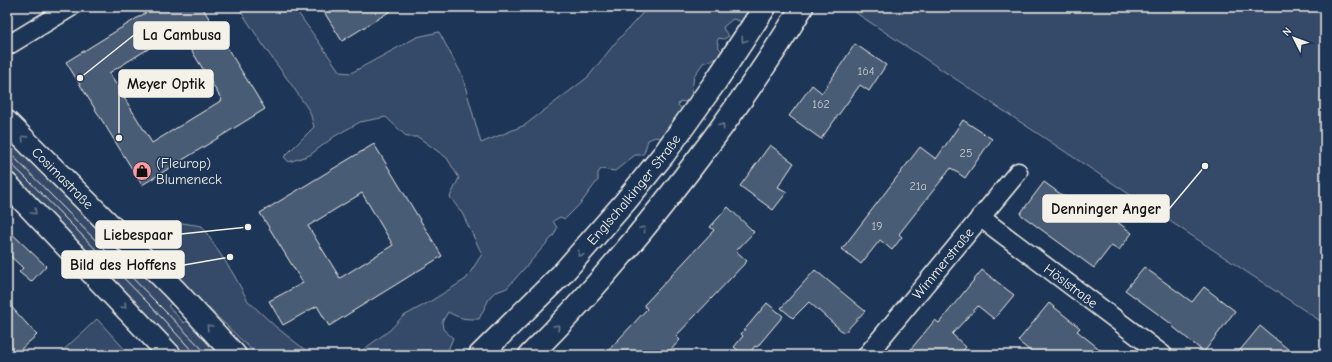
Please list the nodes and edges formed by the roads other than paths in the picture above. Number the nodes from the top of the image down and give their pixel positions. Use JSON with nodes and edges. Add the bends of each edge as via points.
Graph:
{"nodes":[{"id":1,"x":71,"y":7,"type":"edge"},
{"id":2,"x":765,"y":7,"type":"edge"},
{"id":3,"x":802,"y":7,"type":"edge"},
{"id":4,"x":7,"y":46,"type":"edge"},
{"id":5,"x":7,"y":122,"type":"edge"},
{"id":6,"x":1018,"y":172,"type":"dead end"},
{"id":7,"x":7,"y":184,"type":"edge"},
{"id":8,"x":980,"y":217,"type":"junction"},
{"id":9,"x":170,"y":355,"type":"edge"},
{"id":10,"x":235,"y":355,"type":"edge"},
{"id":11,"x":480,"y":355,"type":"edge"},
{"id":12,"x":530,"y":355,"type":"edge"},
{"id":13,"x":867,"y":355,"type":"edge"},
{"id":14,"x":1162,"y":355,"type":"edge"}],
"edges":[{"from":1,"to":4,"type":"street"},
{"from":2,"to":11,"type":"main road","name":"Englschalkinger Straße","one_way":true,"via":[[664,154],[625,202],[562,274]]},
{"from":12,"to":3,"type":"main road","one_way":true,"via":[[587,296],[686,176],[740,103]]},
{"from":10,"to":5,"type":"main road","name":"Cosimastraße","one_way":true,"via":[[174,289]]},
{"from":6,"to":8,"type":"street","name":"Wimmerstraße"},
{"from":7,"to":9,"type":"main road","one_way":true},
{"from":8,"to":13,"type":"street","name":"Wimmerstraße"},
{"from":8,"to":14,"type":"street","name":"Höslstraße"}]}
